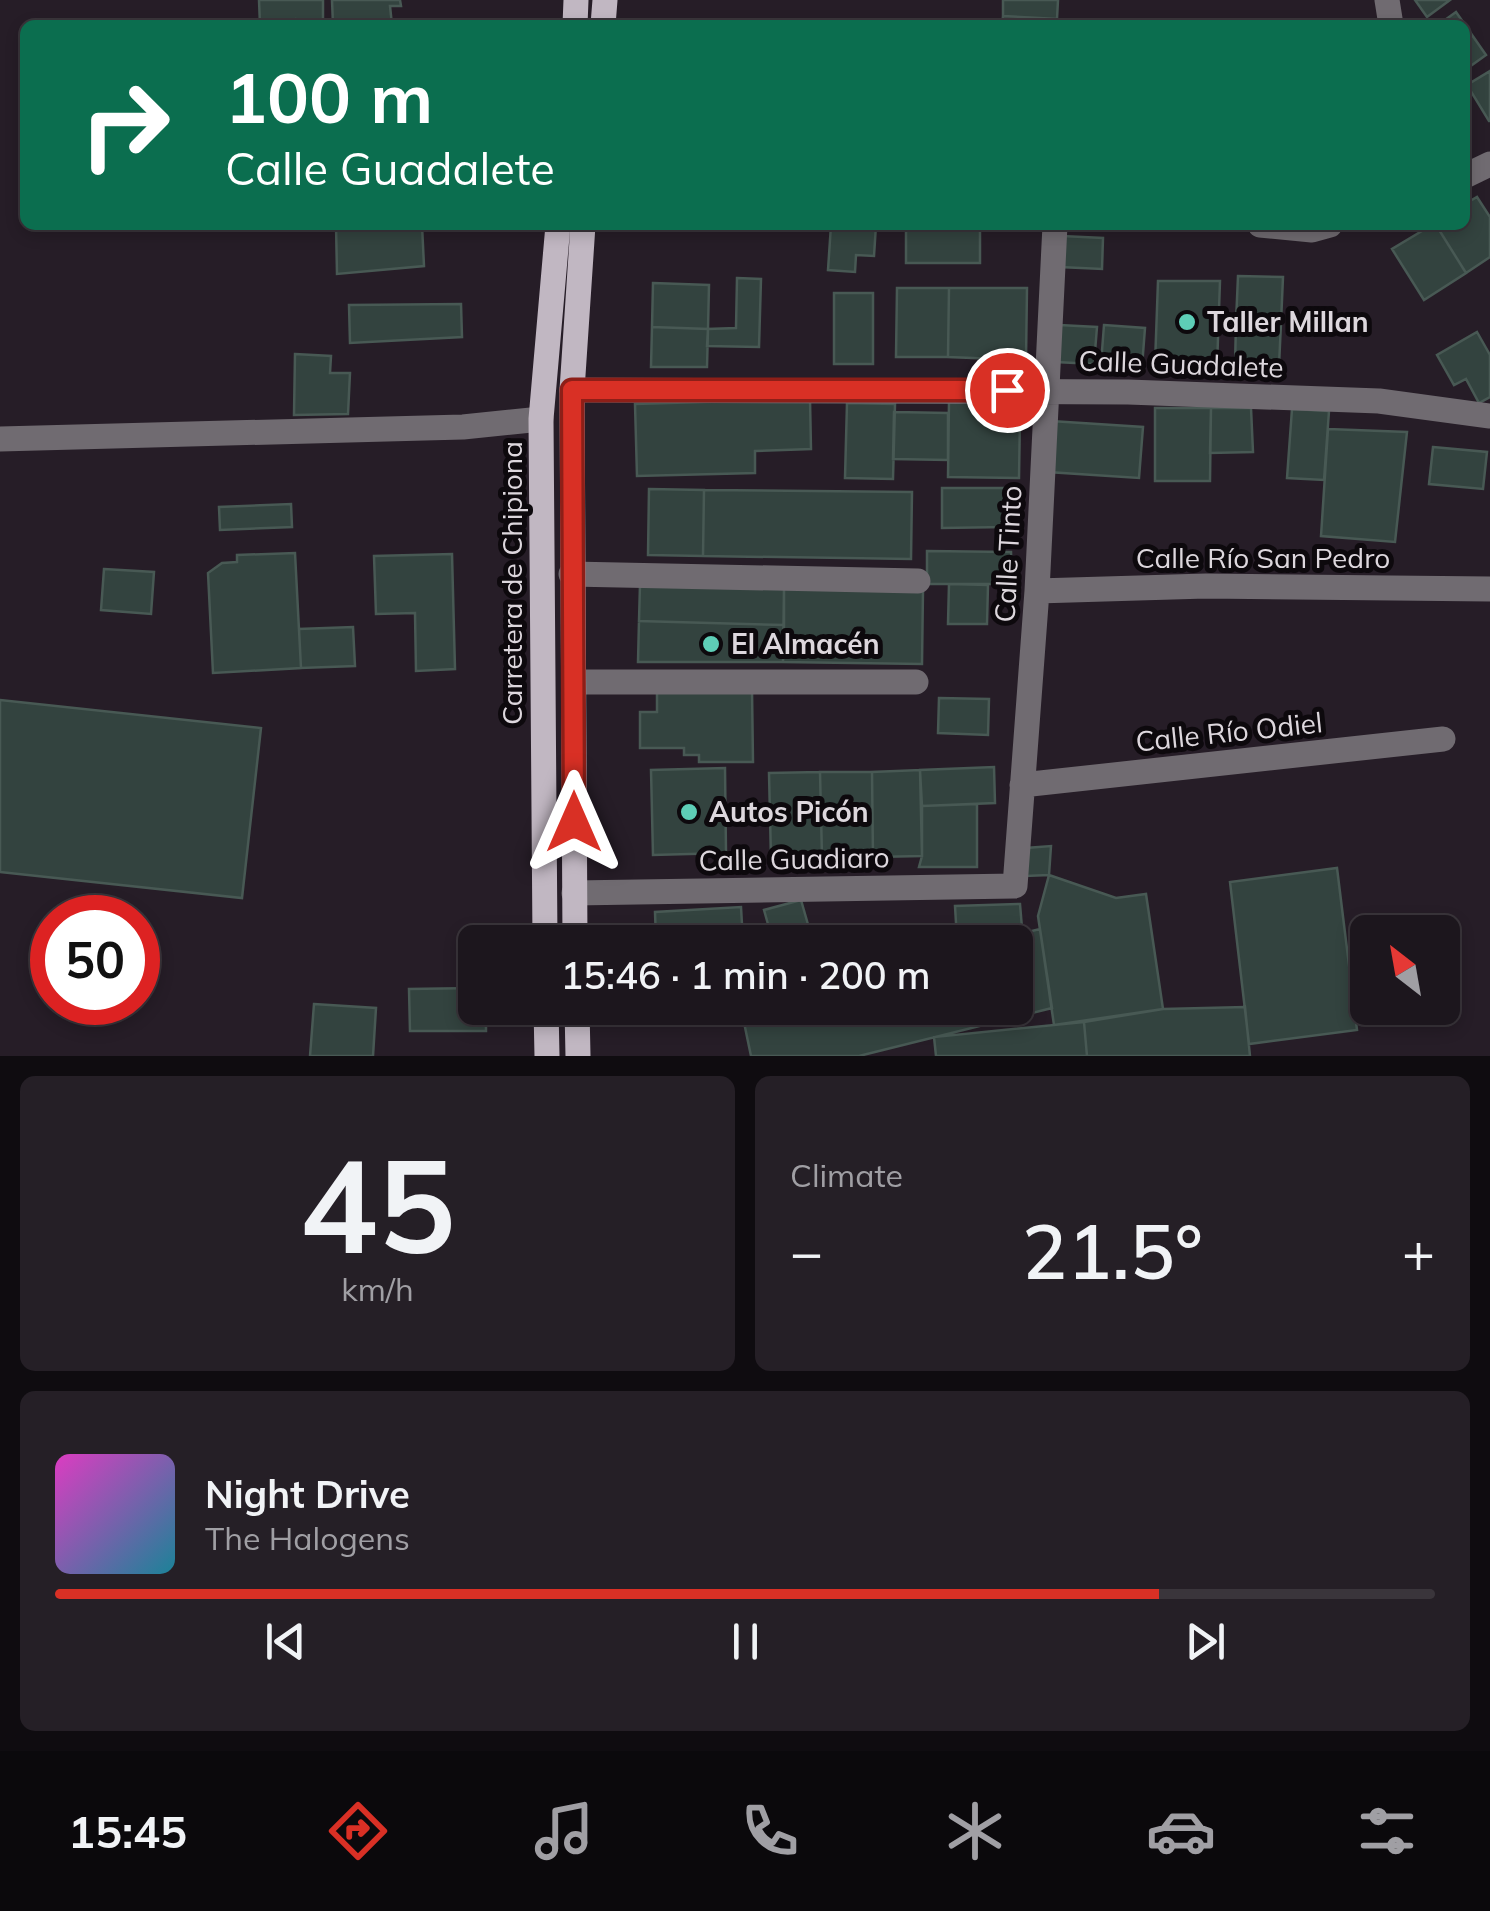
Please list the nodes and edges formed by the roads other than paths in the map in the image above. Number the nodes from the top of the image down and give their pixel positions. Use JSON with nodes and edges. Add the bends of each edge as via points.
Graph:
{"nodes":[{"id":1,"x":558,"y":230,"type":"edge"},
{"id":2,"x":583,"y":230,"type":"edge"},
{"id":3,"x":1055,"y":230,"type":"edge"},
{"id":4,"x":572,"y":390,"type":"junction"},
{"id":5,"x":1046,"y":390,"type":"junction"},
{"id":6,"x":1489,"y":416,"type":"edge"},
{"id":7,"x":541,"y":419,"type":"junction"},
{"id":8,"x":0,"y":439,"type":"edge"},
{"id":9,"x":571,"y":574,"type":"junction"},
{"id":10,"x":918,"y":582,"type":"dead end"},
{"id":11,"x":1490,"y":589,"type":"edge"},
{"id":12,"x":1037,"y":591,"type":"junction"},
{"id":13,"x":574,"y":682,"type":"junction"},
{"id":14,"x":916,"y":682,"type":"dead end"},
{"id":15,"x":1443,"y":739,"type":"dead end"},
{"id":16,"x":1022,"y":785,"type":"junction"},
{"id":17,"x":1015,"y":886,"type":"joint"},
{"id":18,"x":574,"y":893,"type":"junction"},
{"id":19,"x":545,"y":925,"type":"edge"},
{"id":20,"x":575,"y":925,"type":"edge"},
{"id":21,"x":546,"y":1025,"type":"edge"},
{"id":22,"x":577,"y":1025,"type":"edge"},
{"id":23,"x":547,"y":1056,"type":"edge"},
{"id":24,"x":578,"y":1056,"type":"edge"}],
"edges":[{"from":1,"to":7,"type":"main road","name":"Carretera de Chipiona"},
{"from":2,"to":4,"type":"main road"},
{"from":3,"to":5,"type":"street","name":"Calle Tinto"},
{"from":4,"to":5,"type":"street","name":"Calle Guadalete"},
{"from":4,"to":9,"type":"main road"},
{"from":5,"to":6,"type":"street","name":"Calle Guadalete","via":[[1380,401]]},
{"from":5,"to":12,"type":"street","name":"Calle Tinto"},
{"from":7,"to":8,"type":"street","via":[[463,427]]},
{"from":7,"to":19,"type":"main road","name":"Carretera de Chipiona"},
{"from":9,"to":10,"type":"street"},
{"from":9,"to":13,"type":"main road"},
{"from":11,"to":12,"type":"street","name":"Calle Río San Pedro"},
{"from":12,"to":16,"type":"street","name":"Calle Tinto"},
{"from":13,"to":14,"type":"street"},
{"from":13,"to":18,"type":"main road"},
{"from":15,"to":16,"type":"street","name":"Calle Río Odiel"},
{"from":16,"to":17,"type":"street","name":"Calle Tinto"},
{"from":17,"to":18,"type":"street","name":"Calle Guadiaro"},
{"from":18,"to":20,"type":"main road"},
{"from":21,"to":23,"type":"main road"},
{"from":22,"to":24,"type":"main road"}]}
